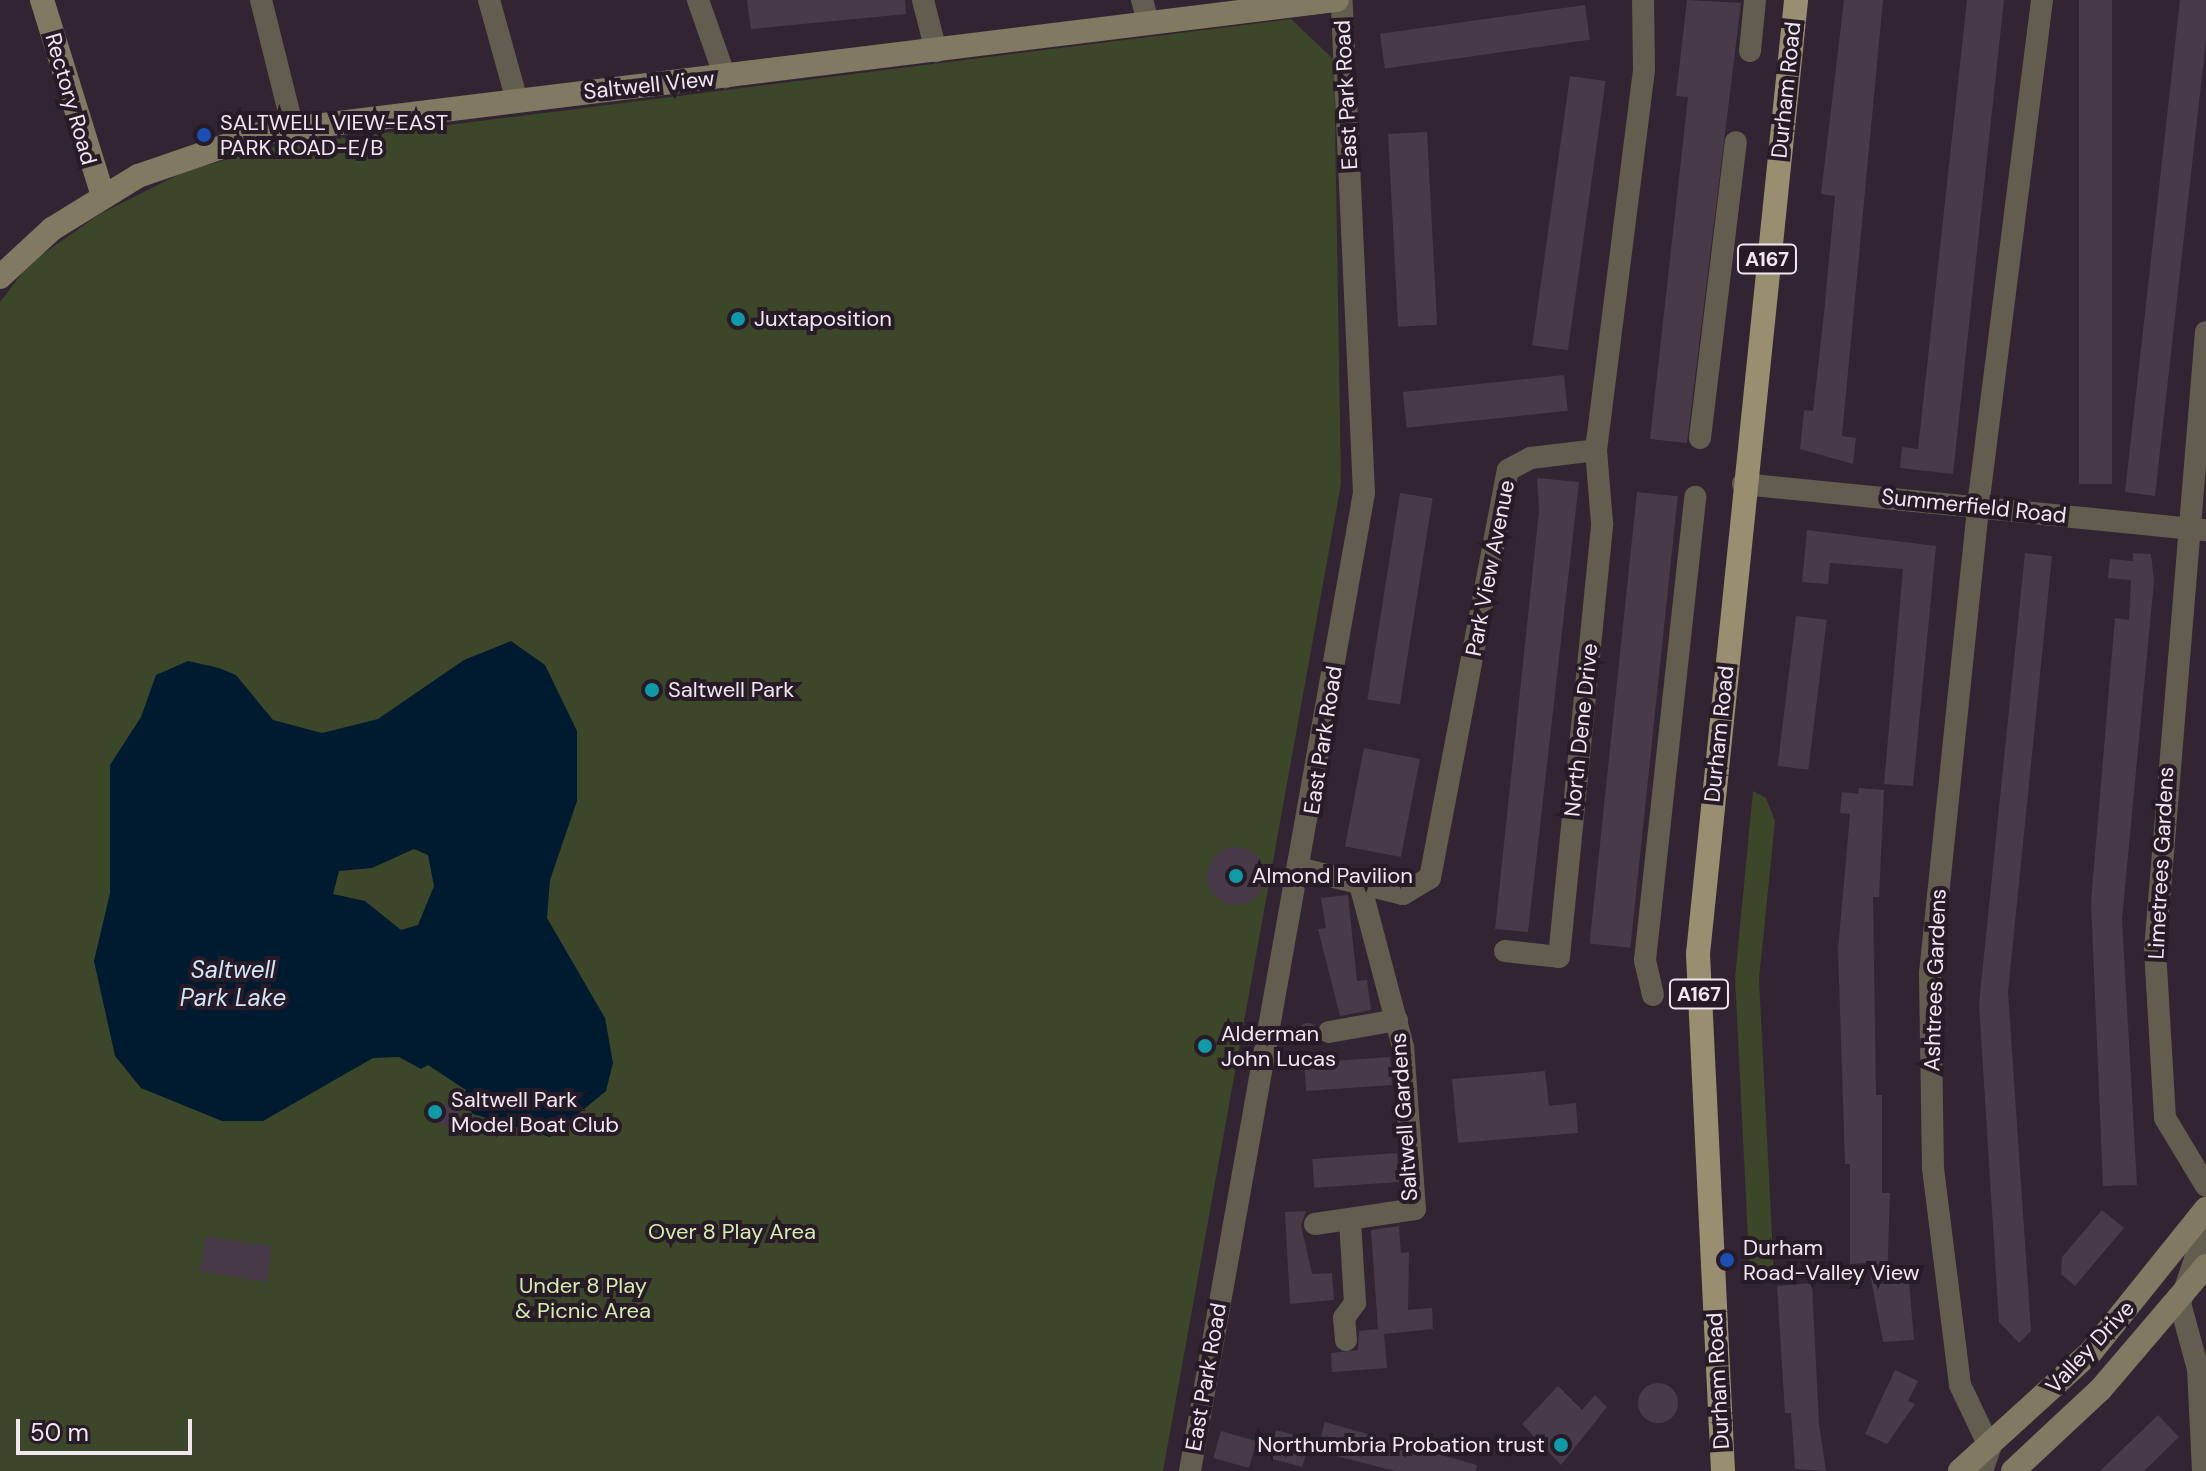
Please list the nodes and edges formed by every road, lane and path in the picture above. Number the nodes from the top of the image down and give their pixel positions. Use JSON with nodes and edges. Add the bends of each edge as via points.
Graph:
{"nodes":[{"id":1,"x":42,"y":0,"type":"edge"},
{"id":2,"x":261,"y":0,"type":"edge"},
{"id":3,"x":489,"y":0,"type":"edge"},
{"id":4,"x":698,"y":0,"type":"edge"},
{"id":5,"x":923,"y":0,"type":"edge"},
{"id":6,"x":1142,"y":0,"type":"edge"},
{"id":7,"x":1339,"y":0,"type":"edge"},
{"id":8,"x":1643,"y":0,"type":"edge"},
{"id":9,"x":1755,"y":0,"type":"edge"},
{"id":10,"x":1796,"y":0,"type":"edge"},
{"id":11,"x":2042,"y":0,"type":"edge"},
{"id":12,"x":1149,"y":24,"type":"junction"},
{"id":13,"x":936,"y":51,"type":"junction"},
{"id":14,"x":1750,"y":51,"type":"dead end"},
{"id":15,"x":725,"y":77,"type":"junction"},
{"id":16,"x":517,"y":101,"type":"junction"},
{"id":17,"x":293,"y":128,"type":"junction"},
{"id":18,"x":1736,"y":142,"type":"dead end"},
{"id":19,"x":103,"y":196,"type":"junction"},
{"id":20,"x":0,"y":277,"type":"edge"},
{"id":21,"x":2206,"y":332,"type":"edge"},
{"id":22,"x":1700,"y":438,"type":"dead end"},
{"id":23,"x":1596,"y":450,"type":"junction"},
{"id":24,"x":1743,"y":484,"type":"junction"},
{"id":25,"x":1695,"y":497,"type":"dead end"},
{"id":26,"x":1978,"y":506,"type":"junction"},
{"id":27,"x":2196,"y":529,"type":"edge"},
{"id":28,"x":1302,"y":869,"type":"junction"},
{"id":29,"x":1360,"y":884,"type":"junction"},
{"id":30,"x":1505,"y":951,"type":"dead end"},
{"id":31,"x":1653,"y":995,"type":"dead end"},
{"id":32,"x":1397,"y":1020,"type":"junction"},
{"id":33,"x":1329,"y":1032,"type":"dead end"},
{"id":34,"x":2206,"y":1186,"type":"edge"},
{"id":35,"x":2206,"y":1209,"type":"edge"},
{"id":36,"x":1350,"y":1221,"type":"junction"},
{"id":37,"x":1315,"y":1224,"type":"dead end"},
{"id":38,"x":2206,"y":1227,"type":"edge"},
{"id":39,"x":2206,"y":1266,"type":"edge"},
{"id":40,"x":2180,"y":1303,"type":"junction"},
{"id":41,"x":1346,"y":1340,"type":"dead end"},
{"id":42,"x":1990,"y":1448,"type":"junction"},
{"id":43,"x":1190,"y":1471,"type":"edge"},
{"id":44,"x":1723,"y":1471,"type":"edge"},
{"id":45,"x":1960,"y":1471,"type":"edge"},
{"id":46,"x":1982,"y":1471,"type":"edge"},
{"id":47,"x":2013,"y":1471,"type":"edge"},
{"id":48,"x":2203,"y":1471,"type":"edge"}],
"edges":[{"from":1,"to":19,"type":"street","name":"Rectory Road"},
{"from":2,"to":17,"type":"street"},
{"from":3,"to":16,"type":"street"},
{"from":4,"to":15,"type":"street"},
{"from":5,"to":13,"type":"street"},
{"from":6,"to":12,"type":"street"},
{"from":7,"to":12,"type":"street","name":"Saltwell View"},
{"from":7,"to":28,"type":"street","name":"East Park Road","via":[[1364,493]]},
{"from":8,"to":23,"type":"street","via":[[1644,69]]},
{"from":9,"to":14,"type":"street"},
{"from":10,"to":24,"type":"main road","name":"Durham Road","number":"A167"},
{"from":11,"to":26,"type":"street","name":"Ashtrees Gardens"},
{"from":12,"to":13,"type":"street","name":"Saltwell View"},
{"from":13,"to":15,"type":"street","name":"Saltwell View"},
{"from":15,"to":16,"type":"street","name":"Saltwell View"},
{"from":16,"to":17,"type":"street","name":"Saltwell View"},
{"from":17,"to":19,"type":"street","name":"Saltwell View","via":[[173,159]]},
{"from":18,"to":22,"type":"street"},
{"from":19,"to":20,"type":"street","name":"Saltwell View","via":[[52,229]]},
{"from":21,"to":27,"type":"street","name":"Limetrees Gardens"},
{"from":23,"to":29,"type":"street","name":"Park View Avenue","via":[[1531,458],[1508,470],[1430,878],[1403,894]]},
{"from":23,"to":30,"type":"street","name":"North Dene Drive","via":[[1602,523],[1559,957]]},
{"from":24,"to":26,"type":"street","name":"Summerfield Road"},
{"from":24,"to":44,"type":"main road","name":"Durham Road","number":"A167","via":[[1698,954]]},
{"from":25,"to":31,"type":"street","via":[[1645,960]]},
{"from":26,"to":27,"type":"street","name":"Summerfield Road"},
{"from":26,"to":42,"type":"street","name":"Ashtrees Gardens","via":[[1937,891],[1930,1049],[1933,1168],[1960,1385]]},
{"from":27,"to":34,"type":"street","name":"Limetrees Gardens","via":[[2155,950],[2165,1118]]},
{"from":28,"to":29,"type":"street","name":"Park View Avenue"},
{"from":28,"to":43,"type":"street","name":"East Park Road"},
{"from":29,"to":32,"type":"street","name":"Saltwell Gardens"},
{"from":32,"to":33,"type":"street"},
{"from":32,"to":36,"type":"street","name":"Saltwell Gardens","via":[[1415,1209]]},
{"from":35,"to":42,"type":"street","name":"Valley Drive","via":[[2091,1352]]},
{"from":36,"to":37,"type":"street","name":"Saltwell Gardens"},
{"from":36,"to":41,"type":"street","via":[[1355,1303],[1344,1318]]},
{"from":38,"to":40,"type":"street"},
{"from":39,"to":40,"type":"street","name":"Valley Drive"},
{"from":40,"to":47,"type":"street","name":"Valley Drive"},
{"from":40,"to":48,"type":"street","via":[[2198,1369]]},
{"from":42,"to":45,"type":"street","name":"Valley Drive"},
{"from":42,"to":46,"type":"street"}]}
